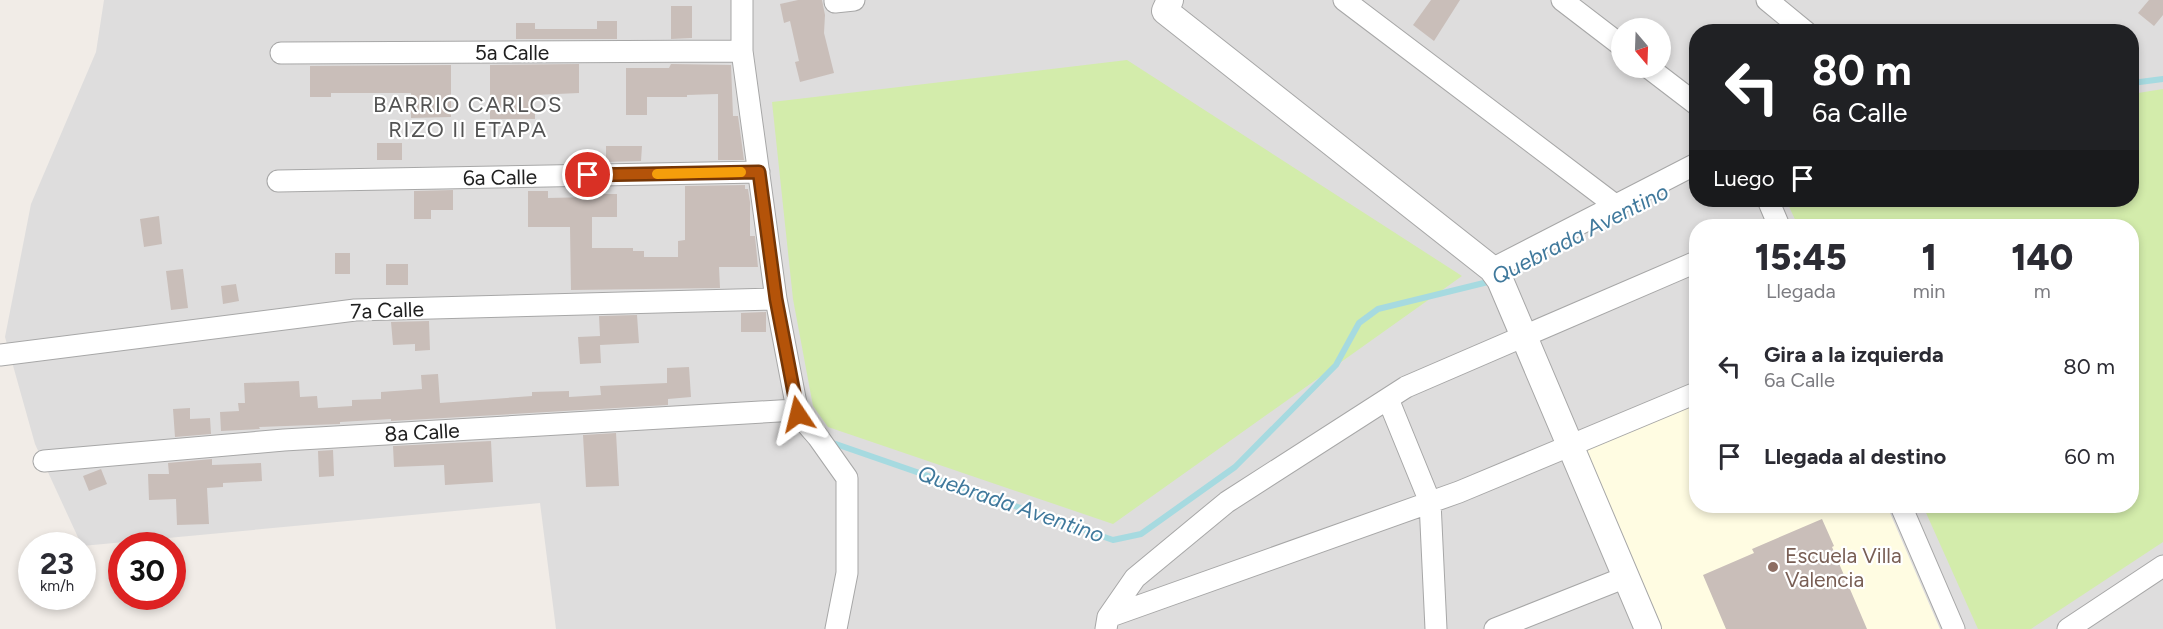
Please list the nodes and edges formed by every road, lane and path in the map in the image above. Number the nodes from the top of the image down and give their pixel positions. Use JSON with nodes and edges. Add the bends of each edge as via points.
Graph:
{"nodes":[{"id":1,"x":742,"y":0,"type":"edge"},
{"id":2,"x":835,"y":0,"type":"edge"},
{"id":3,"x":854,"y":0,"type":"edge"},
{"id":4,"x":1170,"y":0,"type":"edge"},
{"id":5,"x":1344,"y":0,"type":"edge"},
{"id":6,"x":1562,"y":0,"type":"edge"},
{"id":7,"x":1767,"y":0,"type":"edge"},
{"id":8,"x":1796,"y":24,"type":"edge"},
{"id":9,"x":1611,"y":38,"type":"edge"},
{"id":10,"x":742,"y":51,"type":"junction"},
{"id":11,"x":281,"y":53,"type":"dead end"},
{"id":12,"x":1662,"y":78,"type":"edge"},
{"id":13,"x":1689,"y":99,"type":"edge"},
{"id":14,"x":1689,"y":168,"type":"edge"},
{"id":15,"x":759,"y":172,"type":"junction"},
{"id":16,"x":278,"y":181,"type":"dead end"},
{"id":17,"x":1615,"y":205,"type":"junction"},
{"id":18,"x":1689,"y":265,"type":"edge"},
{"id":19,"x":1492,"y":269,"type":"junction"},
{"id":20,"x":776,"y":299,"type":"junction"},
{"id":21,"x":1524,"y":337,"type":"junction"},
{"id":22,"x":0,"y":355,"type":"edge"},
{"id":23,"x":1689,"y":396,"type":"edge"},
{"id":24,"x":1388,"y":399,"type":"junction"},
{"id":25,"x":798,"y":414,"type":"junction"},
{"id":26,"x":1570,"y":445,"type":"junction"},
{"id":27,"x":44,"y":461,"type":"dead end"},
{"id":28,"x":1430,"y":502,"type":"junction"},
{"id":29,"x":1904,"y":513,"type":"edge"},
{"id":30,"x":2163,"y":567,"type":"edge"},
{"id":31,"x":1626,"y":577,"type":"junction"},
{"id":32,"x":1107,"y":623,"type":"edge"},
{"id":33,"x":836,"y":629,"type":"edge"},
{"id":34,"x":1436,"y":629,"type":"edge"},
{"id":35,"x":1495,"y":629,"type":"edge"},
{"id":36,"x":1648,"y":629,"type":"edge"},
{"id":37,"x":1954,"y":629,"type":"edge"},
{"id":38,"x":2068,"y":629,"type":"edge"}],
"edges":[{"from":1,"to":10,"type":"street"},
{"from":2,"to":3,"type":"street"},
{"from":4,"to":19,"type":"street","via":[[1165,11]]},
{"from":5,"to":17,"type":"street"},
{"from":6,"to":9,"type":"street"},
{"from":7,"to":8,"type":"street"},
{"from":10,"to":11,"type":"street","name":"5a Calle"},
{"from":10,"to":15,"type":"street"},
{"from":12,"to":13,"type":"street"},
{"from":14,"to":17,"type":"street"},
{"from":15,"to":16,"type":"street","name":"6a Calle"},
{"from":15,"to":20,"type":"street"},
{"from":17,"to":19,"type":"street"},
{"from":18,"to":21,"type":"street"},
{"from":19,"to":21,"type":"street"},
{"from":20,"to":22,"type":"street","name":"7a Calle","via":[[355,310]]},
{"from":20,"to":25,"type":"street"},
{"from":21,"to":24,"type":"street","via":[[1406,387]]},
{"from":21,"to":26,"type":"street"},
{"from":23,"to":26,"type":"street"},
{"from":24,"to":28,"type":"street"},
{"from":24,"to":32,"type":"street","via":[[1227,502],[1135,578]]},
{"from":25,"to":27,"type":"street","name":"8a Calle","via":[[796,410],[284,440]]},
{"from":25,"to":33,"type":"street","via":[[847,478],[847,573]]},
{"from":26,"to":28,"type":"street"},
{"from":26,"to":31,"type":"street"},
{"from":28,"to":32,"type":"street"},
{"from":28,"to":34,"type":"street"},
{"from":29,"to":37,"type":"street"},
{"from":30,"to":38,"type":"street"},
{"from":31,"to":35,"type":"street"},
{"from":31,"to":36,"type":"street"}]}
